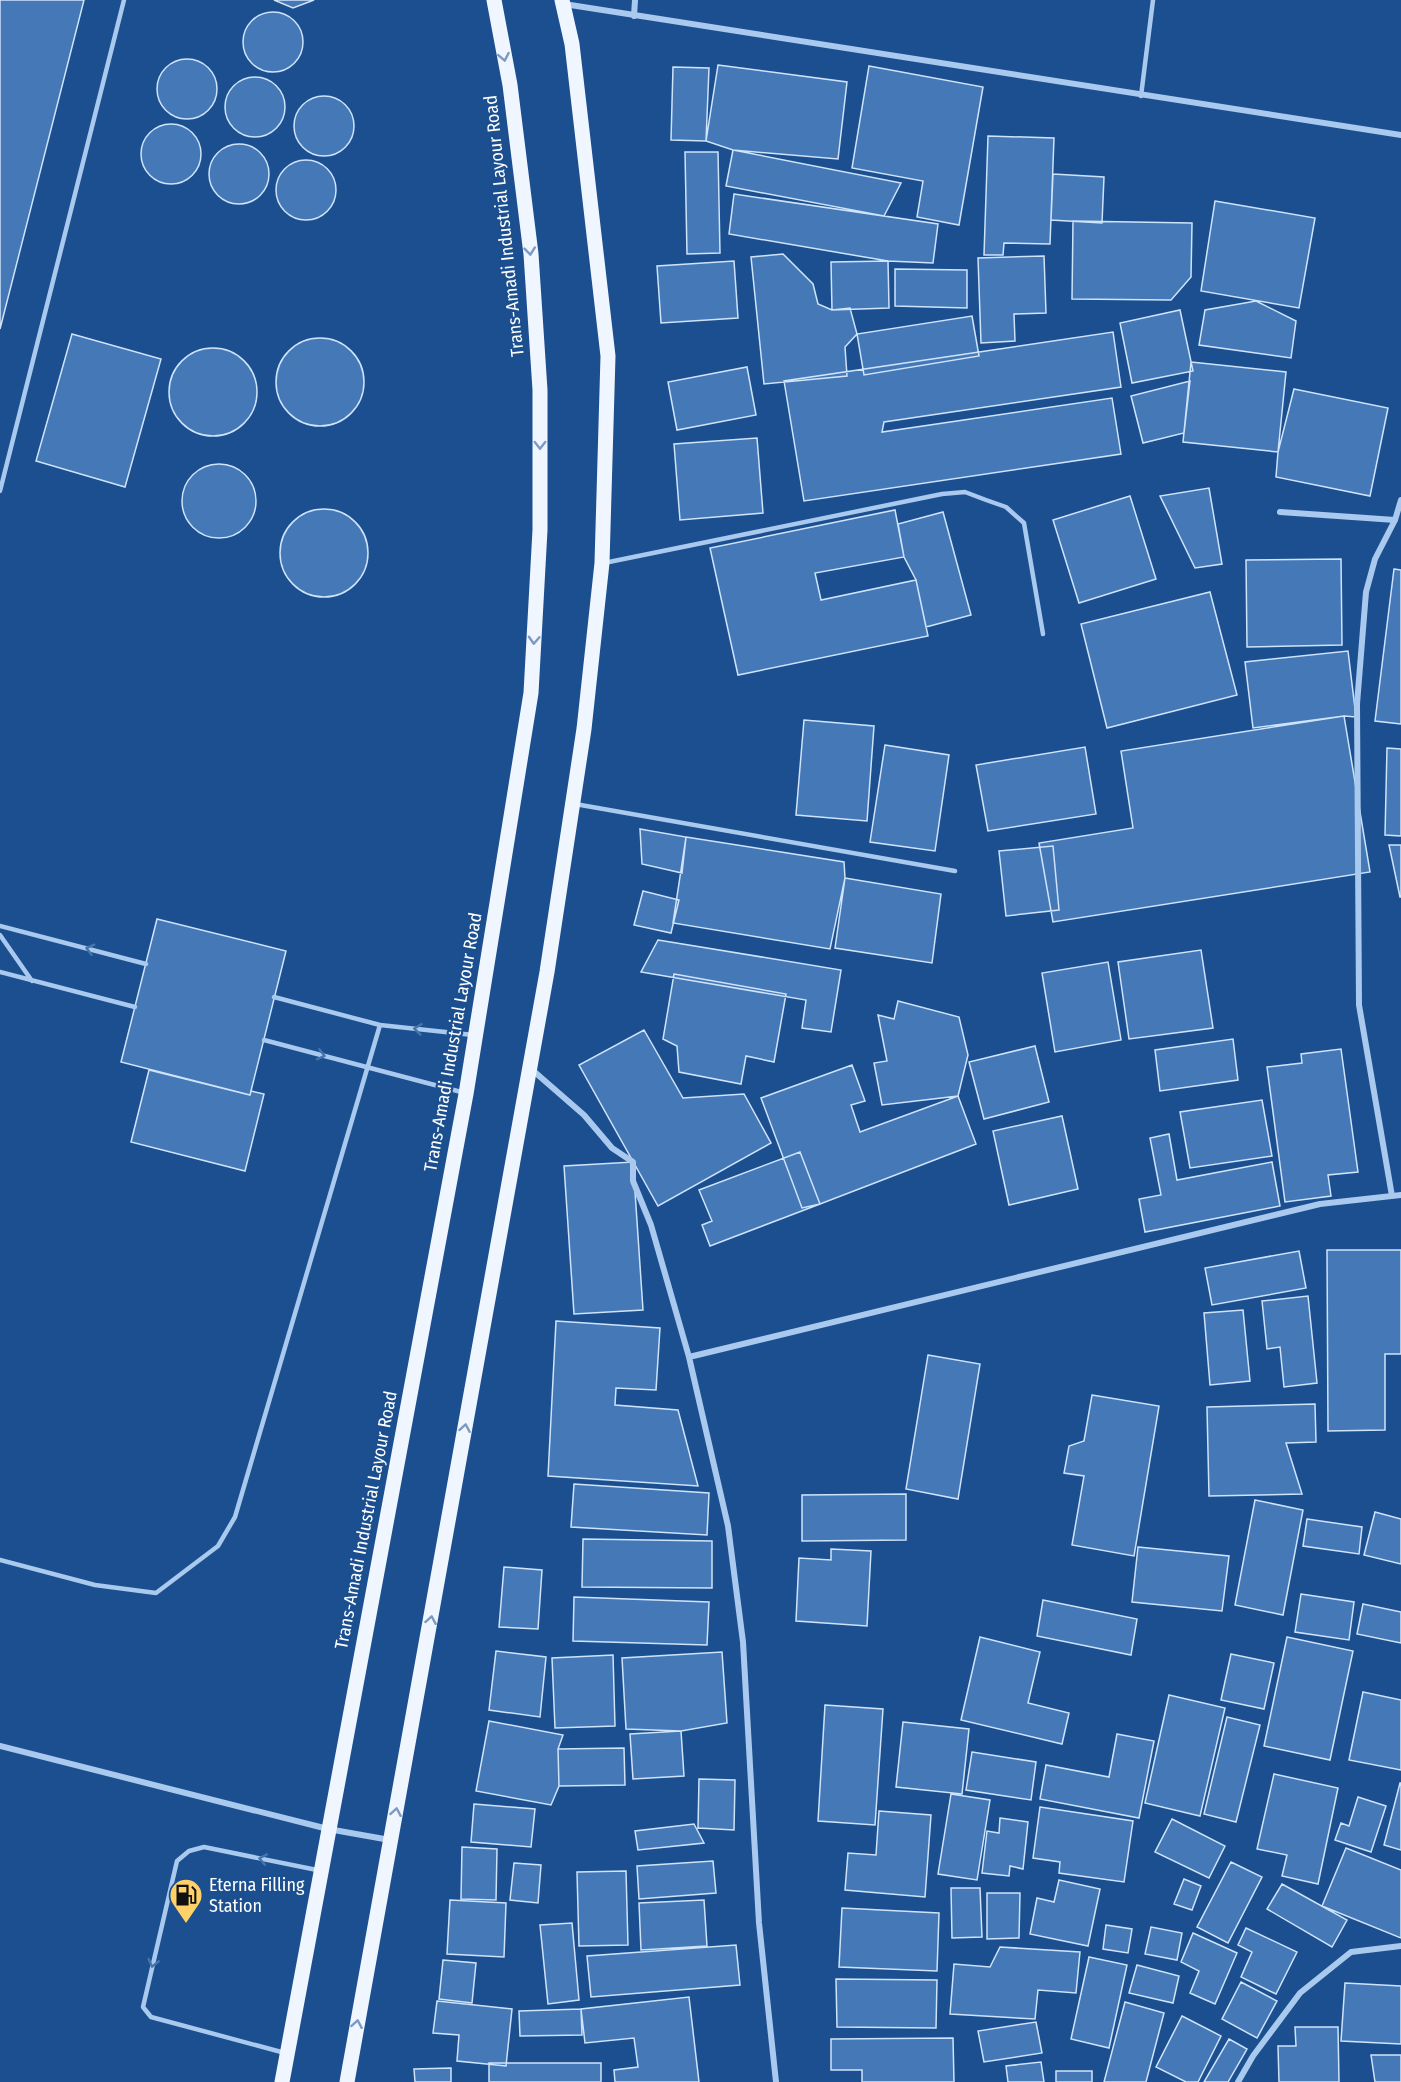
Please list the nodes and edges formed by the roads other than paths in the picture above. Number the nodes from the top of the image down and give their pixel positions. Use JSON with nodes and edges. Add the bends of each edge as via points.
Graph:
{"nodes":[{"id":1,"x":124,"y":0,"type":"edge"},
{"id":2,"x":494,"y":0,"type":"edge"},
{"id":3,"x":635,"y":0,"type":"edge"},
{"id":4,"x":1153,"y":0,"type":"edge"},
{"id":5,"x":562,"y":2,"type":"edge"},
{"id":6,"x":634,"y":16,"type":"junction"},
{"id":7,"x":1141,"y":96,"type":"junction"},
{"id":8,"x":1401,"y":135,"type":"edge"},
{"id":9,"x":0,"y":491,"type":"edge"},
{"id":10,"x":1401,"y":500,"type":"edge"},
{"id":11,"x":1280,"y":512,"type":"dead end"},
{"id":12,"x":1395,"y":520,"type":"junction"},
{"id":13,"x":602,"y":563,"type":"junction"},
{"id":14,"x":1043,"y":634,"type":"dead end"},
{"id":15,"x":573,"y":803,"type":"junction"},
{"id":16,"x":955,"y":871,"type":"dead end"},
{"id":17,"x":0,"y":926,"type":"edge"},
{"id":18,"x":0,"y":935,"type":"edge"},
{"id":19,"x":146,"y":964,"type":"dead end"},
{"id":20,"x":0,"y":972,"type":"edge"},
{"id":21,"x":32,"y":981,"type":"junction"},
{"id":22,"x":274,"y":997,"type":"dead end"},
{"id":23,"x":135,"y":1007,"type":"dead end"},
{"id":24,"x":380,"y":1025,"type":"junction"},
{"id":25,"x":476,"y":1036,"type":"junction"},
{"id":26,"x":264,"y":1040,"type":"dead end"},
{"id":27,"x":368,"y":1066,"type":"junction"},
{"id":28,"x":530,"y":1068,"type":"junction"},
{"id":29,"x":466,"y":1094,"type":"junction"},
{"id":30,"x":1401,"y":1195,"type":"edge"},
{"id":31,"x":1392,"y":1196,"type":"junction"},
{"id":32,"x":689,"y":1357,"type":"junction"},
{"id":33,"x":0,"y":1560,"type":"edge"},
{"id":34,"x":0,"y":1746,"type":"edge"},
{"id":35,"x":328,"y":1829,"type":"junction"},
{"id":36,"x":391,"y":1840,"type":"junction"},
{"id":37,"x":320,"y":1871,"type":"junction"},
{"id":38,"x":1401,"y":1946,"type":"edge"},
{"id":39,"x":287,"y":2053,"type":"junction"},
{"id":40,"x":282,"y":2082,"type":"edge"},
{"id":41,"x":347,"y":2082,"type":"edge"},
{"id":42,"x":776,"y":2082,"type":"edge"},
{"id":43,"x":1238,"y":2082,"type":"edge"}],
"edges":[{"from":1,"to":9,"type":"lane"},
{"from":2,"to":25,"type":"main road","name":"Trans-Amadi Industrial Layour Road","one_way":true,"via":[[510,85],[531,254],[540,390],[540,530],[531,693]]},
{"from":3,"to":6,"type":"street"},
{"from":4,"to":7,"type":"lane"},
{"from":5,"to":6,"type":"street"},
{"from":5,"to":13,"type":"main road","via":[[573,55],[608,356]]},
{"from":6,"to":7,"type":"street"},
{"from":7,"to":8,"type":"street"},
{"from":10,"to":12,"type":"street"},
{"from":11,"to":12,"type":"street"},
{"from":12,"to":31,"type":"street","via":[[1375,559],[1366,592],[1357,704],[1359,1005]]},
{"from":13,"to":14,"type":"lane","via":[[964,492],[1006,507],[1024,523]]},
{"from":13,"to":15,"type":"main road"},
{"from":15,"to":16,"type":"lane"},
{"from":15,"to":28,"type":"main road"},
{"from":19,"to":17,"type":"lane","one_way":true},
{"from":18,"to":21,"type":"lane"},
{"from":20,"to":21,"type":"lane"},
{"from":21,"to":23,"type":"lane"},
{"from":22,"to":24,"type":"lane"},
{"from":25,"to":24,"type":"lane","one_way":true},
{"from":24,"to":27,"type":"lane"},
{"from":25,"to":29,"type":"main road","name":"Trans-Amadi Industrial Layour Road"},
{"from":26,"to":27,"type":"lane","one_way":true},
{"from":27,"to":29,"type":"lane"},
{"from":27,"to":33,"type":"lane","via":[[235,1517],[218,1546],[156,1593],[95,1585]]},
{"from":28,"to":32,"type":"street","via":[[584,1114],[612,1148],[633,1162],[633,1181],[651,1225]]},
{"from":36,"to":28,"type":"main road","one_way":true},
{"from":29,"to":35,"type":"main road","name":"Trans-Amadi Industrial Layour Road"},
{"from":30,"to":31,"type":"street"},
{"from":31,"to":32,"type":"street","via":[[1309,1207]]},
{"from":32,"to":42,"type":"street","via":[[728,1526],[743,1642],[759,1923]]},
{"from":34,"to":35,"type":"street"},
{"from":35,"to":36,"type":"street"},
{"from":35,"to":37,"type":"main road","name":"Trans-Amadi Industrial Layour Road"},
{"from":41,"to":36,"type":"main road","one_way":true},
{"from":37,"to":39,"type":"main road","name":"Trans-Amadi Industrial Layour Road"},
{"from":37,"to":39,"type":"lane","one_way":true,"via":[[204,1847],[189,1851],[177,1862],[143,2007],[151,2017]]},
{"from":38,"to":43,"type":"street","via":[[1351,1952],[1300,1993]]},
{"from":39,"to":40,"type":"main road","name":"Trans-Amadi Industrial Layour Road"}]}
